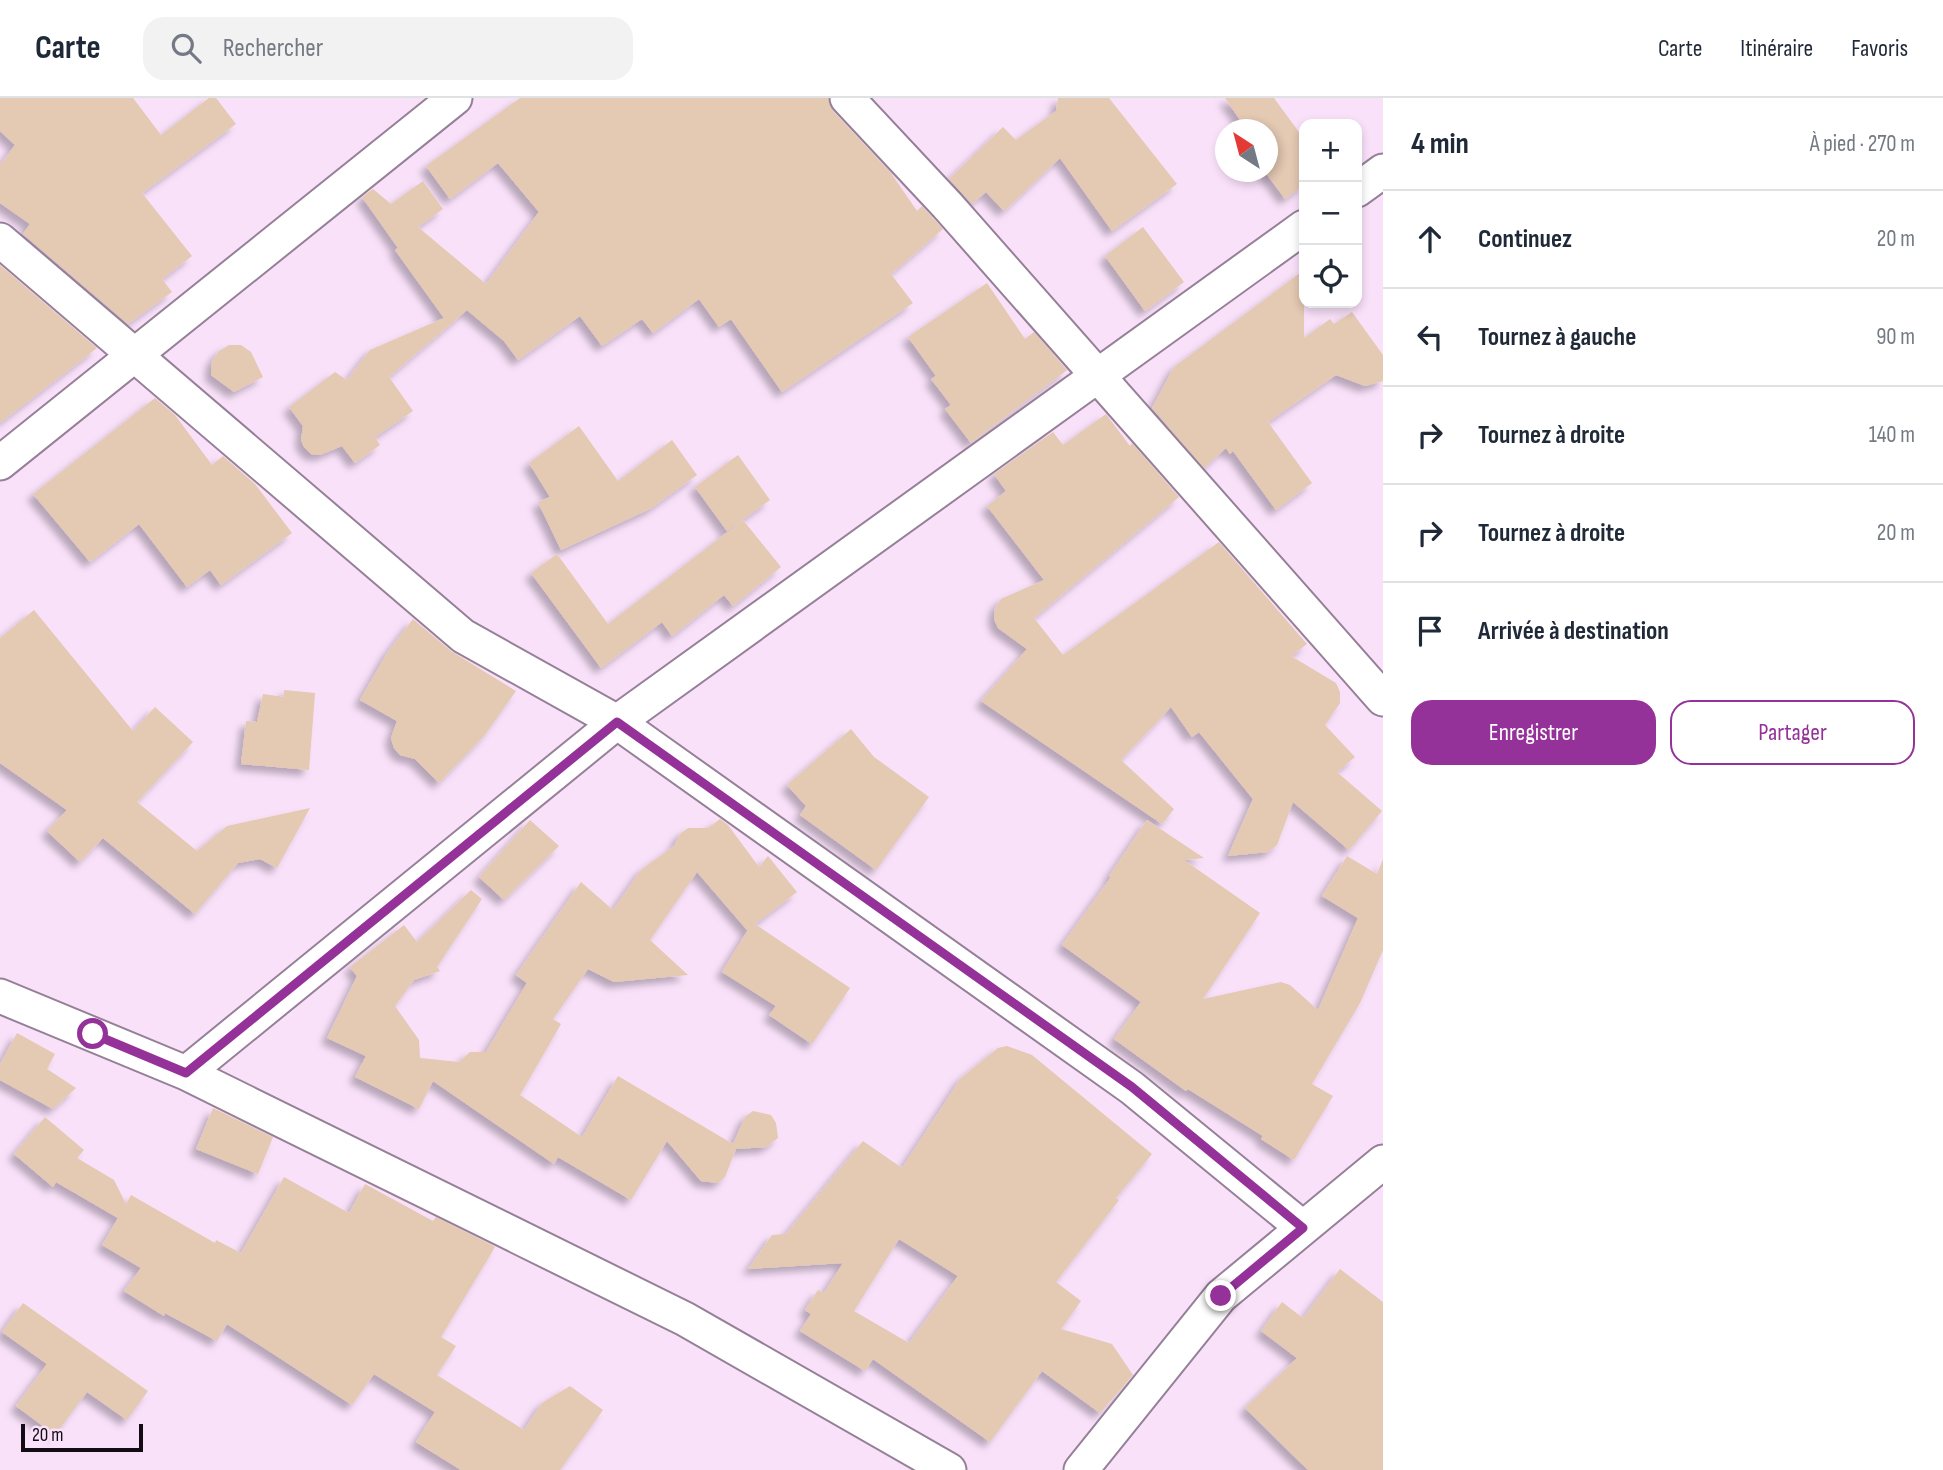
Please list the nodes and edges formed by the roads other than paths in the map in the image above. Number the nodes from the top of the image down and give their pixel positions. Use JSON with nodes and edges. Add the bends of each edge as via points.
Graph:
{"nodes":[{"id":1,"x":455,"y":98,"type":"edge"},
{"id":2,"x":847,"y":98,"type":"edge"},
{"id":3,"x":1383,"y":171,"type":"edge"},
{"id":4,"x":1362,"y":186,"type":"edge"},
{"id":5,"x":1299,"y":231,"type":"edge"},
{"id":6,"x":0,"y":240,"type":"edge"},
{"id":7,"x":135,"y":355,"type":"junction"},
{"id":8,"x":1097,"y":373,"type":"junction"},
{"id":9,"x":0,"y":463,"type":"edge"},
{"id":10,"x":1383,"y":699,"type":"edge"},
{"id":11,"x":617,"y":722,"type":"junction"},
{"id":12,"x":0,"y":996,"type":"edge"},
{"id":13,"x":186,"y":1073,"type":"junction"},
{"id":14,"x":1383,"y":1161,"type":"edge"},
{"id":15,"x":1303,"y":1228,"type":"junction"},
{"id":16,"x":949,"y":1470,"type":"edge"},
{"id":17,"x":1081,"y":1470,"type":"edge"}],
"edges":[{"from":1,"to":7,"type":"street"},
{"from":2,"to":8,"type":"street"},
{"from":3,"to":4,"type":"street"},
{"from":5,"to":8,"type":"street"},
{"from":6,"to":7,"type":"street"},
{"from":7,"to":9,"type":"street"},
{"from":7,"to":11,"type":"street","via":[[463,636]]},
{"from":8,"to":10,"type":"street"},
{"from":8,"to":11,"type":"street"},
{"from":11,"to":13,"type":"street"},
{"from":11,"to":15,"type":"street","via":[[1132,1087]]},
{"from":12,"to":13,"type":"street"},
{"from":13,"to":16,"type":"street","via":[[685,1319]]},
{"from":14,"to":15,"type":"street"},
{"from":15,"to":17,"type":"street","via":[[1221,1296]]}]}
